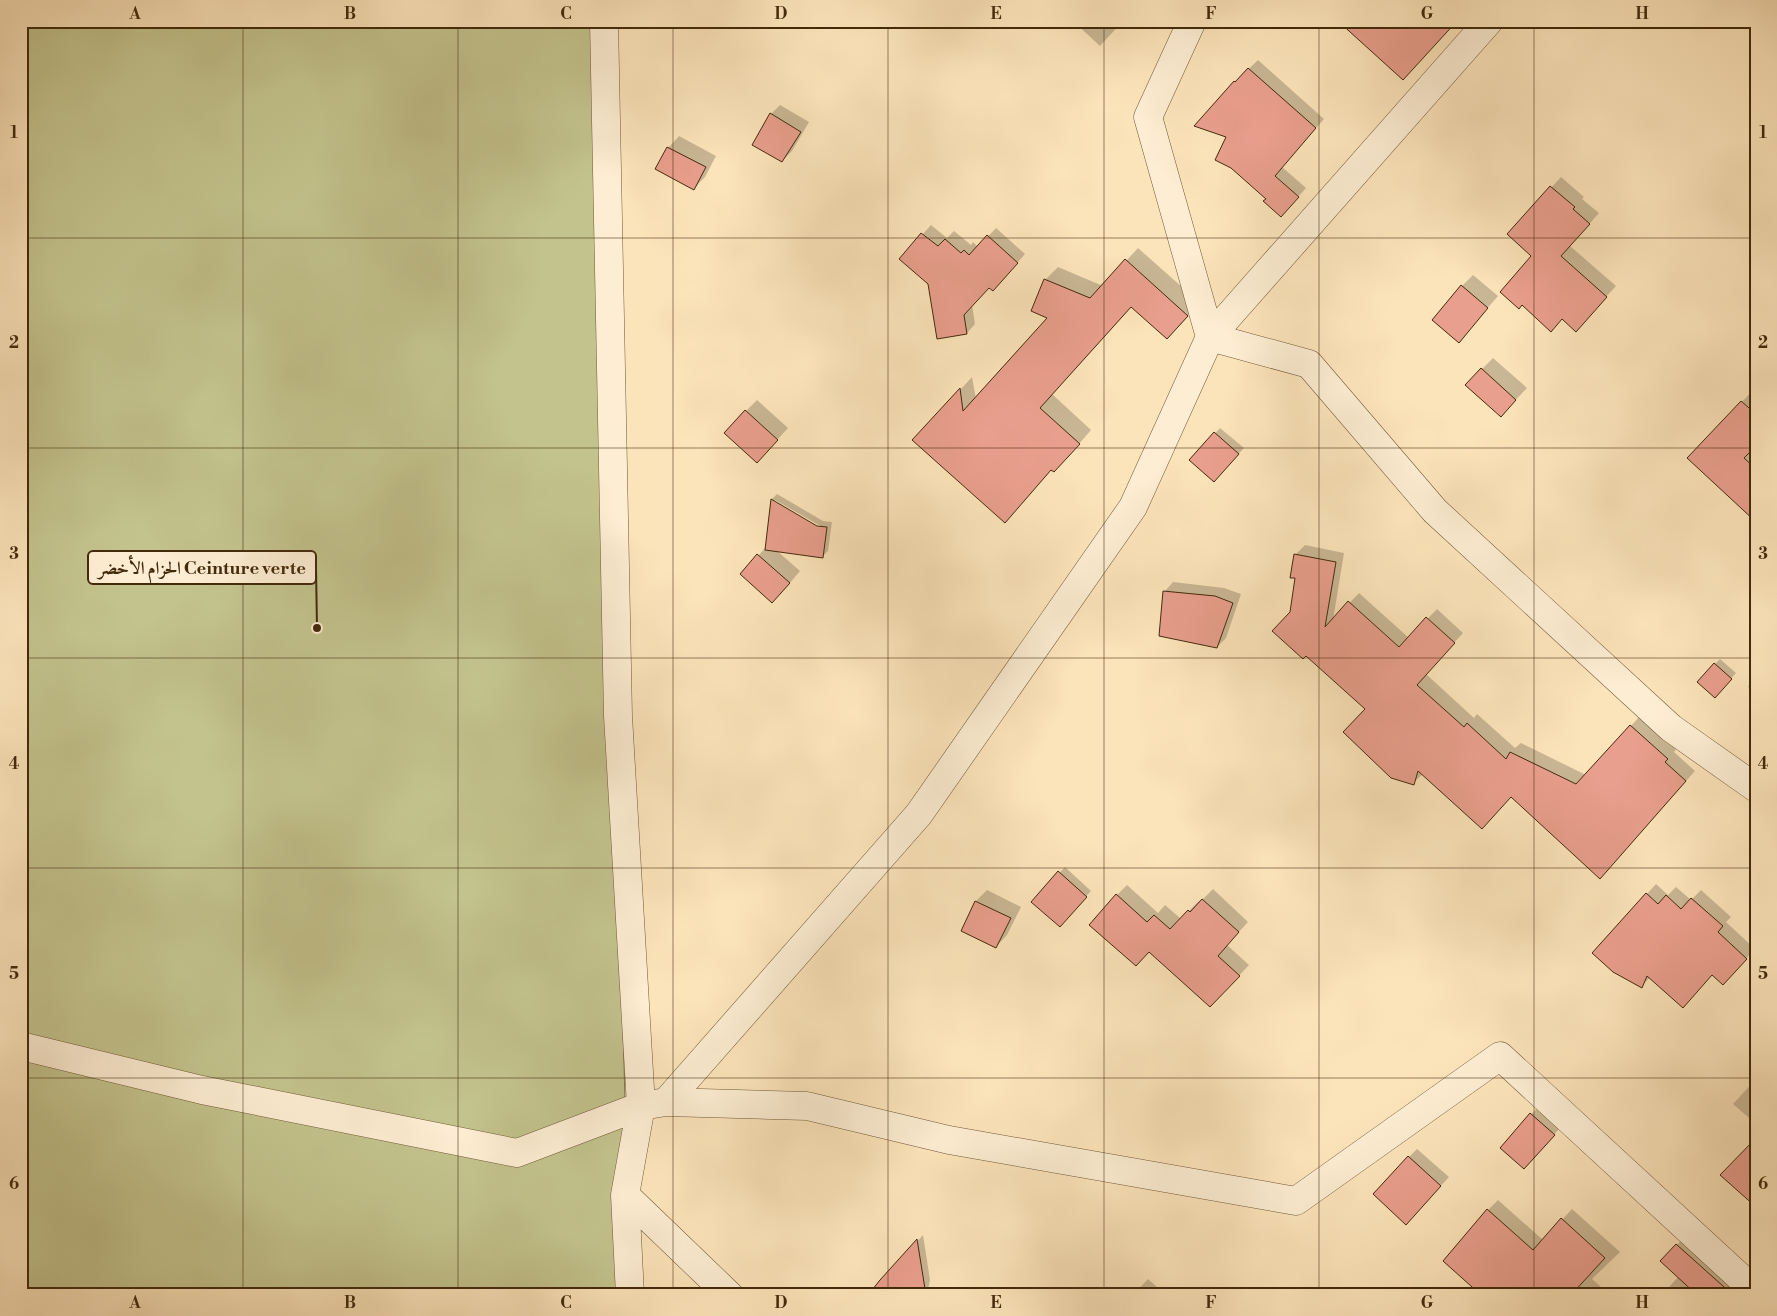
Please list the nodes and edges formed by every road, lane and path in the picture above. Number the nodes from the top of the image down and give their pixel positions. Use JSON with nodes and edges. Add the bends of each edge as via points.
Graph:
{"nodes":[{"id":1,"x":604,"y":21,"type":"edge"},
{"id":2,"x":1192,"y":21,"type":"edge"},
{"id":3,"x":1489,"y":21,"type":"edge"},
{"id":4,"x":1210,"y":337,"type":"junction"},
{"id":5,"x":1756,"y":788,"type":"edge"},
{"id":6,"x":21,"y":1046,"type":"edge"},
{"id":7,"x":653,"y":1104,"type":"junction"},
{"id":8,"x":625,"y":1194,"type":"junction"},
{"id":9,"x":1756,"y":1292,"type":"edge"},
{"id":10,"x":630,"y":1295,"type":"edge"},
{"id":11,"x":729,"y":1295,"type":"edge"}],
"edges":[{"from":1,"to":7,"type":"street","via":[[618,716]]},
{"from":2,"to":4,"type":"street","via":[[1148,117]]},
{"from":3,"to":4,"type":"street"},
{"from":4,"to":5,"type":"street","via":[[1309,364],[1435,511],[1671,728]]},
{"from":4,"to":7,"type":"street","via":[[1134,507],[919,814]]},
{"from":6,"to":7,"type":"street","via":[[202,1090],[517,1153]]},
{"from":7,"to":8,"type":"street"},
{"from":7,"to":9,"type":"street","via":[[807,1106],[949,1140],[1296,1200],[1500,1056]]},
{"from":8,"to":10,"type":"street"},
{"from":8,"to":11,"type":"street"}]}
